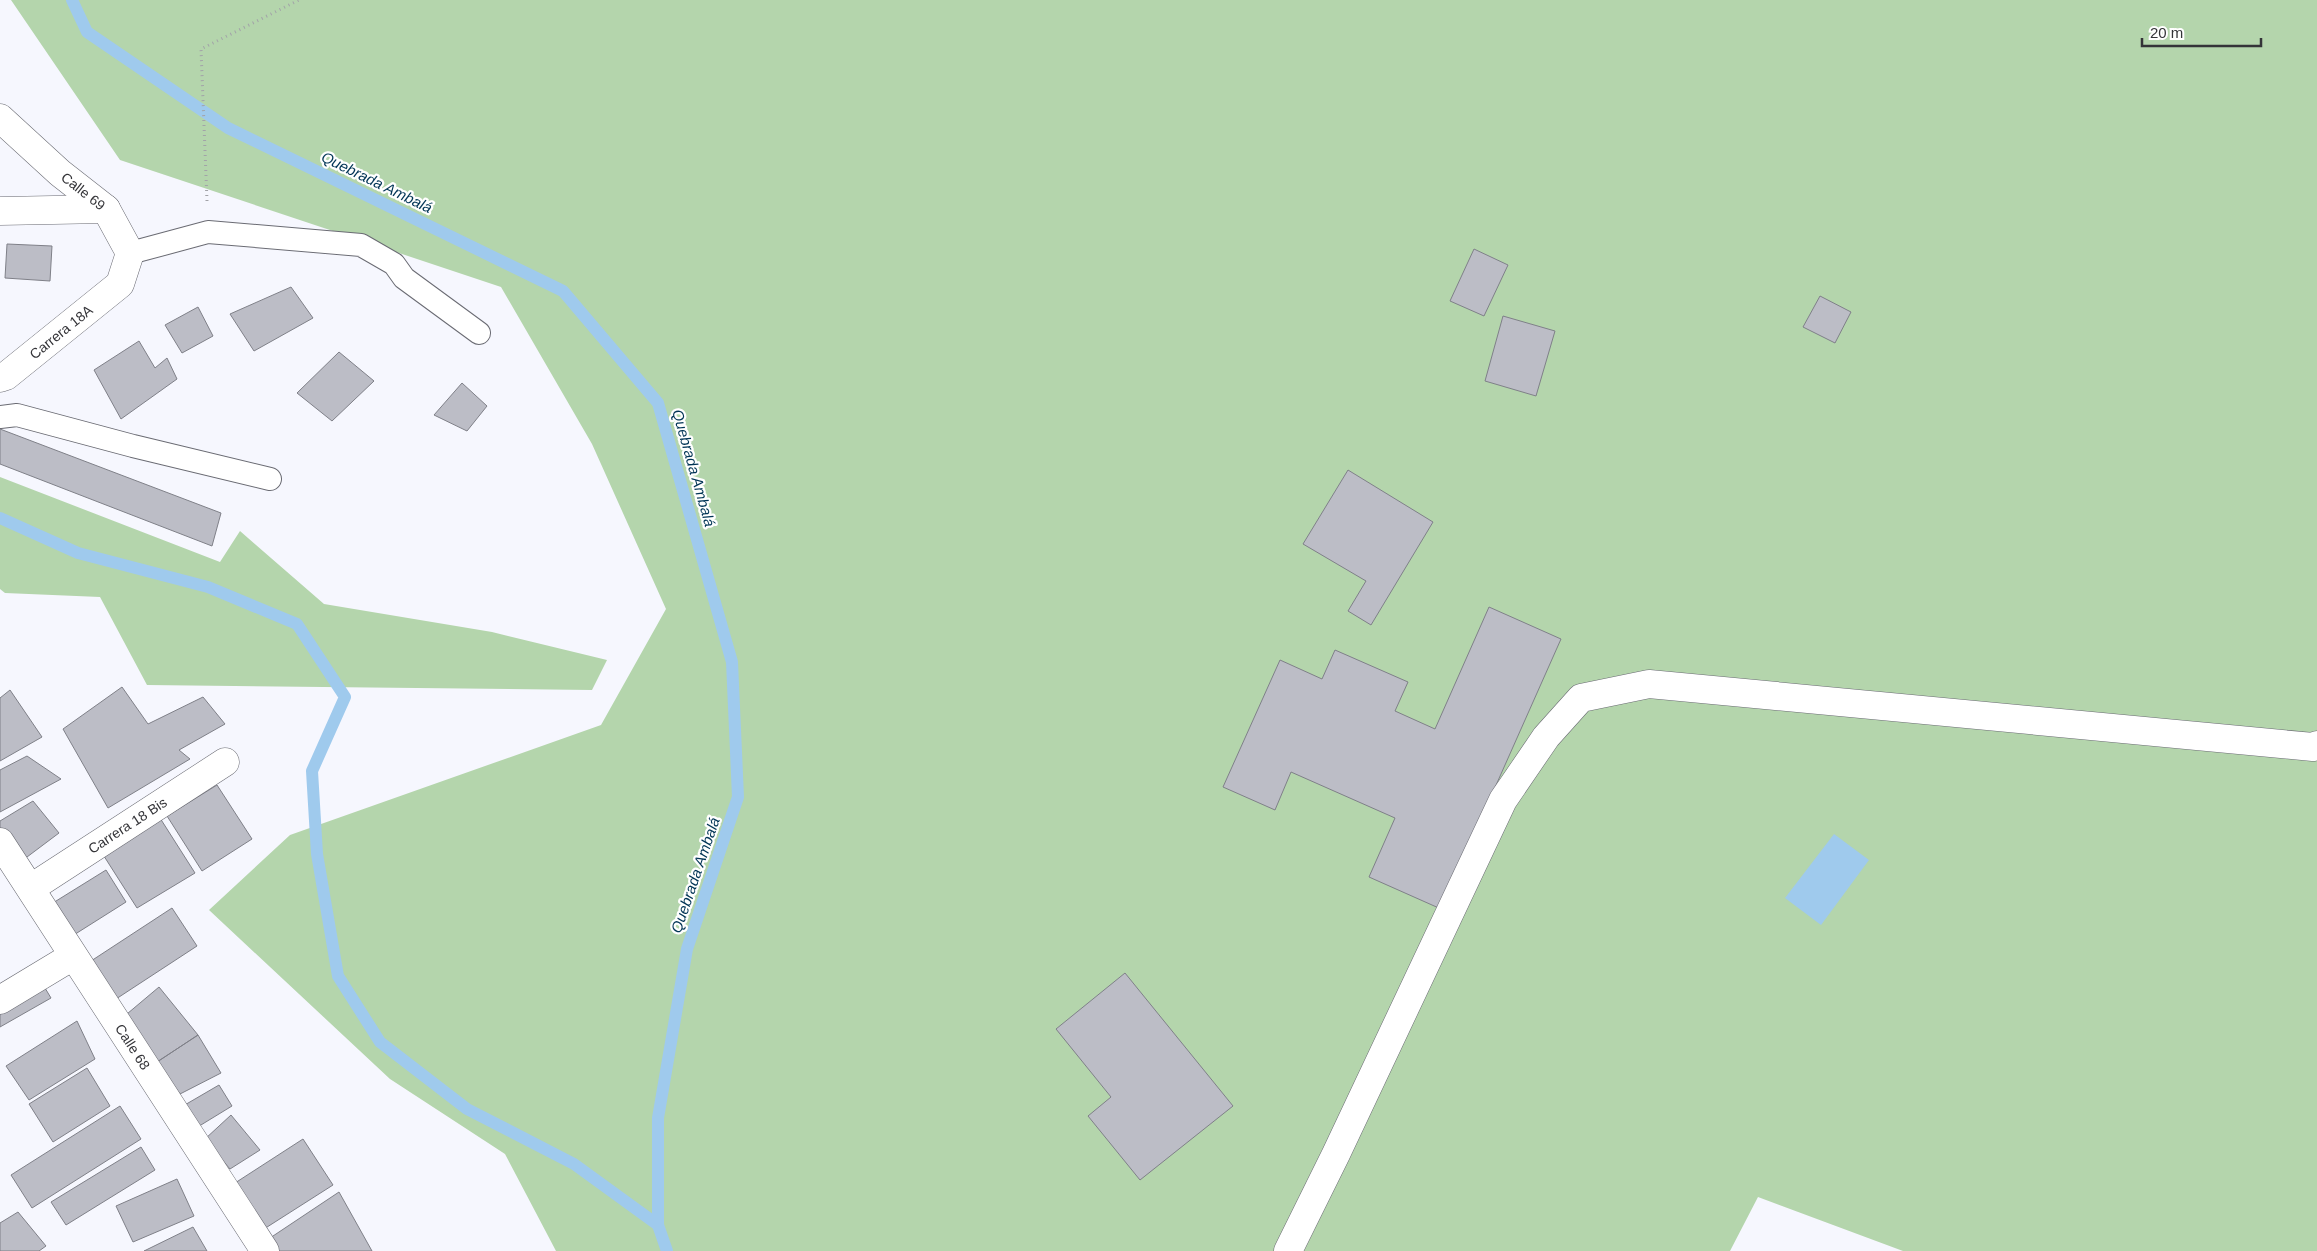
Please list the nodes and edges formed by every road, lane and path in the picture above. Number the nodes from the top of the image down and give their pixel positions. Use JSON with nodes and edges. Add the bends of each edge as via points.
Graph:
{"nodes":[{"id":1,"x":299,"y":0,"type":"edge"},
{"id":2,"x":0,"y":118,"type":"edge"},
{"id":3,"x":106,"y":208,"type":"junction"},
{"id":4,"x":0,"y":211,"type":"edge"},
{"id":5,"x":208,"y":232,"type":"junction"},
{"id":6,"x":130,"y":253,"type":"junction"},
{"id":7,"x":479,"y":334,"type":"dead end"},
{"id":8,"x":0,"y":378,"type":"edge"},
{"id":9,"x":0,"y":417,"type":"edge"},
{"id":10,"x":270,"y":479,"type":"dead end"},
{"id":11,"x":2317,"y":745,"type":"edge"},
{"id":12,"x":225,"y":762,"type":"dead end"},
{"id":13,"x":0,"y":842,"type":"edge"},
{"id":14,"x":30,"y":888,"type":"junction"},
{"id":15,"x":73,"y":956,"type":"junction"},
{"id":16,"x":0,"y":1000,"type":"edge"},
{"id":17,"x":265,"y":1251,"type":"edge"},
{"id":18,"x":1288,"y":1251,"type":"edge"}],
"edges":[{"from":1,"to":5,"type":"path","via":[[201,49]]},
{"from":2,"to":3,"type":"street","name":"Calle 69","via":[[60,173]]},
{"from":3,"to":4,"type":"street"},
{"from":3,"to":6,"type":"street","name":"Calle 69"},
{"from":5,"to":6,"type":"lane"},
{"from":5,"to":7,"type":"lane","via":[[361,245],[394,264],[404,278]]},
{"from":6,"to":8,"type":"street","name":"Carrera 18A","via":[[120,284]]},
{"from":9,"to":10,"type":"lane","via":[[17,415]]},
{"from":11,"to":18,"type":"street","via":[[1648,684],[1580,698],[1546,737],[1503,800]]},
{"from":12,"to":14,"type":"street","name":"Carrera 18 Bis"},
{"from":13,"to":14,"type":"street","name":"Calle 68"},
{"from":14,"to":15,"type":"street","name":"Calle 68"},
{"from":15,"to":16,"type":"street"},
{"from":15,"to":17,"type":"street","name":"Calle 68"}]}
